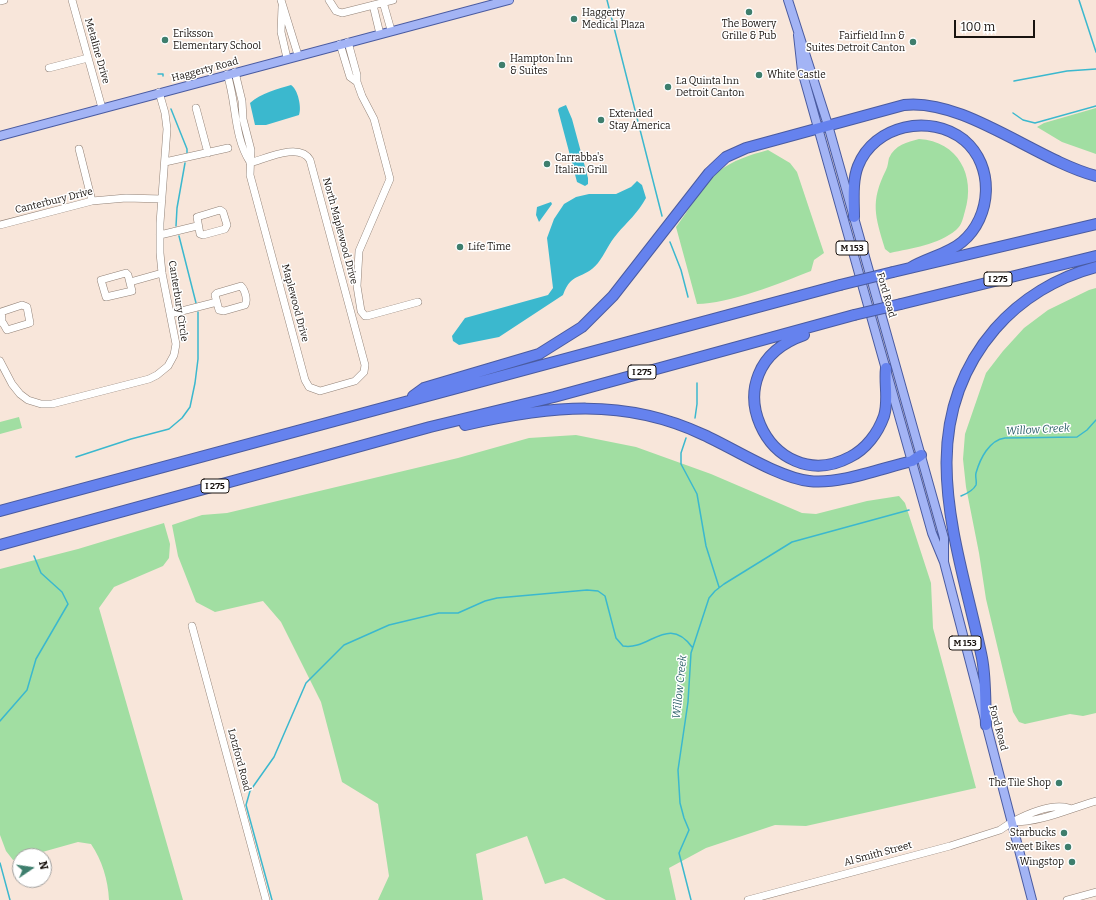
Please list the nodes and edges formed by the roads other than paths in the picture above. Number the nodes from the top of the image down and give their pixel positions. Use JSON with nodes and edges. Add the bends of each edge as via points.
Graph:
{"nodes":[{"id":1,"x":4,"y":0,"type":"edge"},
{"id":2,"x":72,"y":0,"type":"edge"},
{"id":3,"x":329,"y":0,"type":"edge"},
{"id":4,"x":393,"y":0,"type":"edge"},
{"id":5,"x":509,"y":0,"type":"edge"},
{"id":6,"x":788,"y":0,"type":"edge"},
{"id":7,"x":0,"y":1,"type":"edge"},
{"id":8,"x":282,"y":1,"type":"edge"},
{"id":9,"x":384,"y":2,"type":"junction"},
{"id":10,"x":373,"y":5,"type":"junction"},
{"id":11,"x":391,"y":30,"type":"junction"},
{"id":12,"x":380,"y":34,"type":"junction"},
{"id":13,"x":798,"y":35,"type":"junction"},
{"id":14,"x":344,"y":43,"type":"junction"},
{"id":15,"x":298,"y":55,"type":"junction"},
{"id":16,"x":88,"y":58,"type":"junction"},
{"id":17,"x":287,"y":58,"type":"junction"},
{"id":18,"x":49,"y":68,"type":"dead end"},
{"id":19,"x":231,"y":73,"type":"junction"},
{"id":20,"x":158,"y":92,"type":"junction"},
{"id":21,"x":102,"y":108,"type":"junction"},
{"id":22,"x":196,"y":108,"type":"dead end"},
{"id":23,"x":828,"y":125,"type":"junction"},
{"id":24,"x":818,"y":128,"type":"junction"},
{"id":25,"x":0,"y":136,"type":"edge"},
{"id":26,"x":228,"y":148,"type":"dead end"},
{"id":27,"x":79,"y":149,"type":"dead end"},
{"id":28,"x":208,"y":153,"type":"junction"},
{"id":29,"x":165,"y":162,"type":"junction"},
{"id":30,"x":250,"y":163,"type":"junction"},
{"id":31,"x":1096,"y":176,"type":"edge"},
{"id":32,"x":162,"y":199,"type":"junction"},
{"id":33,"x":92,"y":201,"type":"junction"},
{"id":34,"x":854,"y":217,"type":"junction"},
{"id":35,"x":1096,"y":224,"type":"edge"},
{"id":36,"x":0,"y":225,"type":"edge"},
{"id":37,"x":197,"y":226,"type":"junction"},
{"id":38,"x":160,"y":235,"type":"junction"},
{"id":39,"x":1096,"y":256,"type":"edge"},
{"id":40,"x":1096,"y":266,"type":"edge"},
{"id":41,"x":910,"y":268,"type":"junction"},
{"id":42,"x":162,"y":273,"type":"junction"},
{"id":43,"x":130,"y":282,"type":"junction"},
{"id":44,"x":217,"y":302,"type":"junction"},
{"id":45,"x":418,"y":302,"type":"dead end"},
{"id":46,"x":170,"y":314,"type":"junction"},
{"id":47,"x":843,"y":318,"type":"junction"},
{"id":48,"x":0,"y":322,"type":"edge"},
{"id":49,"x":0,"y":361,"type":"edge"},
{"id":50,"x":886,"y":368,"type":"junction"},
{"id":51,"x":364,"y":372,"type":"joint"},
{"id":52,"x":406,"y":401,"type":"junction"},
{"id":53,"x":430,"y":426,"type":"junction"},
{"id":54,"x":916,"y":458,"type":"junction"},
{"id":55,"x":0,"y":511,"type":"edge"},
{"id":56,"x":0,"y":545,"type":"edge"},
{"id":57,"x":192,"y":626,"type":"dead end"},
{"id":58,"x":986,"y":724,"type":"junction"},
{"id":59,"x":1096,"y":801,"type":"edge"},
{"id":60,"x":1012,"y":822,"type":"junction"},
{"id":61,"x":1096,"y":892,"type":"edge"},
{"id":62,"x":266,"y":900,"type":"edge"},
{"id":63,"x":748,"y":900,"type":"edge"},
{"id":64,"x":1032,"y":900,"type":"edge"},
{"id":65,"x":1067,"y":900,"type":"edge"}],
"edges":[{"from":1,"to":7,"type":"street"},
{"from":2,"to":16,"type":"street","name":"Metaline Drive"},
{"from":3,"to":10,"type":"street","via":[[333,8],[342,13]]},
{"from":4,"to":9,"type":"street"},
{"from":5,"to":11,"type":"main road","name":"Haggerty Road"},
{"from":6,"to":13,"type":"main road","name":"Ford Road","number":"M 153"},
{"from":8,"to":15,"type":"street"},
{"from":8,"to":17,"type":"street","via":[[281,32]]},
{"from":9,"to":10,"type":"street"},
{"from":9,"to":11,"type":"street"},
{"from":10,"to":12,"type":"street"},
{"from":11,"to":12,"type":"main road","name":"Haggerty Road"},
{"from":12,"to":14,"type":"main road","name":"Haggerty Road"},
{"from":13,"to":23,"type":"main road","name":"Ford Road","number":"M 153"},
{"from":13,"to":24,"type":"main road","name":"Ford Road","number":"M 153","via":[[802,70]]},
{"from":14,"to":15,"type":"main road","name":"Haggerty Road"},
{"from":14,"to":45,"type":"street","via":[[350,77],[357,82],[374,120],[390,179],[358,251],[357,286],[361,311],[367,316]]},
{"from":15,"to":17,"type":"main road","name":"Haggerty Road"},
{"from":16,"to":18,"type":"street"},
{"from":16,"to":21,"type":"street","name":"Metaline Drive"},
{"from":17,"to":19,"type":"main road","name":"Haggerty Road"},
{"from":19,"to":20,"type":"main road","name":"Haggerty Road"},
{"from":19,"to":30,"type":"street","name":"Maplewood Drive","via":[[235,121]]},
{"from":20,"to":21,"type":"main road","name":"Haggerty Road"},
{"from":20,"to":29,"type":"street","name":"Canterbury Circle","via":[[166,119]]},
{"from":21,"to":25,"type":"main road","name":"Haggerty Road"},
{"from":22,"to":28,"type":"street"},
{"from":23,"to":24,"type":"highway"},
{"from":23,"to":31,"type":"highway","via":[[904,105],[930,105],[998,131],[1060,163]]},
{"from":23,"to":34,"type":"main road","name":"Ford Road","number":"M 153"},
{"from":24,"to":50,"type":"main road","name":"Ford Road","number":"M 153"},
{"from":24,"to":52,"type":"highway","via":[[746,148],[726,157],[605,306],[567,338],[539,354],[424,388]]},
{"from":26,"to":28,"type":"street"},
{"from":27,"to":33,"type":"street"},
{"from":28,"to":29,"type":"street"},
{"from":29,"to":32,"type":"street","name":"Canterbury Circle"},
{"from":30,"to":51,"type":"street","name":"North Maplewood Drive","via":[[294,150],[304,152],[310,160],[365,365]]},
{"from":30,"to":51,"type":"street","name":"Maplewood Drive","via":[[250,175],[306,384],[313,390],[320,391],[355,381]]},
{"from":32,"to":33,"type":"street","name":"Canterbury Drive","via":[[126,198]]},
{"from":32,"to":38,"type":"street","name":"Canterbury Circle"},
{"from":33,"to":36,"type":"street","name":"Canterbury Drive"},
{"from":34,"to":41,"type":"highway","via":[[856,175],[859,165],[870,147],[889,132],[914,125],[926,125],[949,131],[963,139],[976,155],[985,177],[986,199],[981,215],[962,242]]},
{"from":34,"to":54,"type":"main road","name":"Ford Road","number":"M 153"},
{"from":35,"to":41,"type":"highway"},
{"from":37,"to":37,"type":"street","via":[[201,234],[225,229],[227,225],[220,210],[199,215],[196,218]]},
{"from":37,"to":38,"type":"street"},
{"from":38,"to":42,"type":"street","name":"Canterbury Circle"},
{"from":39,"to":47,"type":"highway","number":"I 275","bridge":true},
{"from":40,"to":58,"type":"highway","via":[[1044,289],[1025,301],[999,325],[987,338],[971,364],[951,418],[946,454],[947,499],[982,660]]},
{"from":41,"to":52,"type":"highway","bridge":true},
{"from":42,"to":43,"type":"street"},
{"from":42,"to":46,"type":"street","name":"Canterbury Circle"},
{"from":43,"to":43,"type":"street","via":[[130,292],[110,298],[105,296],[101,282],[103,278],[126,273]]},
{"from":44,"to":44,"type":"street","via":[[219,310],[224,311],[245,305],[247,301],[241,286],[217,293]]},
{"from":44,"to":46,"type":"street"},
{"from":46,"to":49,"type":"street","name":"Canterbury Circle","via":[[176,339],[174,355],[162,371],[149,378],[52,404],[41,404],[20,394]]},
{"from":47,"to":50,"type":"highway","via":[[833,326],[789,341],[774,352],[762,368],[755,386],[755,407],[759,424],[769,441],[782,453],[810,464],[837,462],[855,455],[869,443],[884,416],[887,400],[884,379]]},
{"from":47,"to":53,"type":"highway","number":"I 275","via":[[554,397]]},
{"from":48,"to":48,"type":"street","via":[[7,330],[29,324],[27,307],[22,305],[3,311]]},
{"from":50,"to":54,"type":"main road","name":"Ford Road","number":"M 153"},
{"from":52,"to":55,"type":"highway"},
{"from":53,"to":54,"type":"highway","via":[[451,428],[513,414],[557,408],[626,410],[669,420],[779,472],[809,481],[834,481]]},
{"from":53,"to":56,"type":"highway","number":"I 275"},
{"from":54,"to":58,"type":"main road","name":"Ford Road","number":"M 153","via":[[935,543],[944,562]]},
{"from":57,"to":62,"type":"street","name":"Lotzford Road"},
{"from":58,"to":60,"type":"main road","name":"Ford Road","number":"M 153"},
{"from":59,"to":60,"type":"street","name":"Al Smith Street","via":[[1069,808],[1062,806],[1024,816]]},
{"from":60,"to":63,"type":"street","name":"Al Smith Street","via":[[1000,830],[950,846]]},
{"from":60,"to":64,"type":"main road","name":"Ford Road","number":"M 153"},
{"from":61,"to":65,"type":"street"}]}
